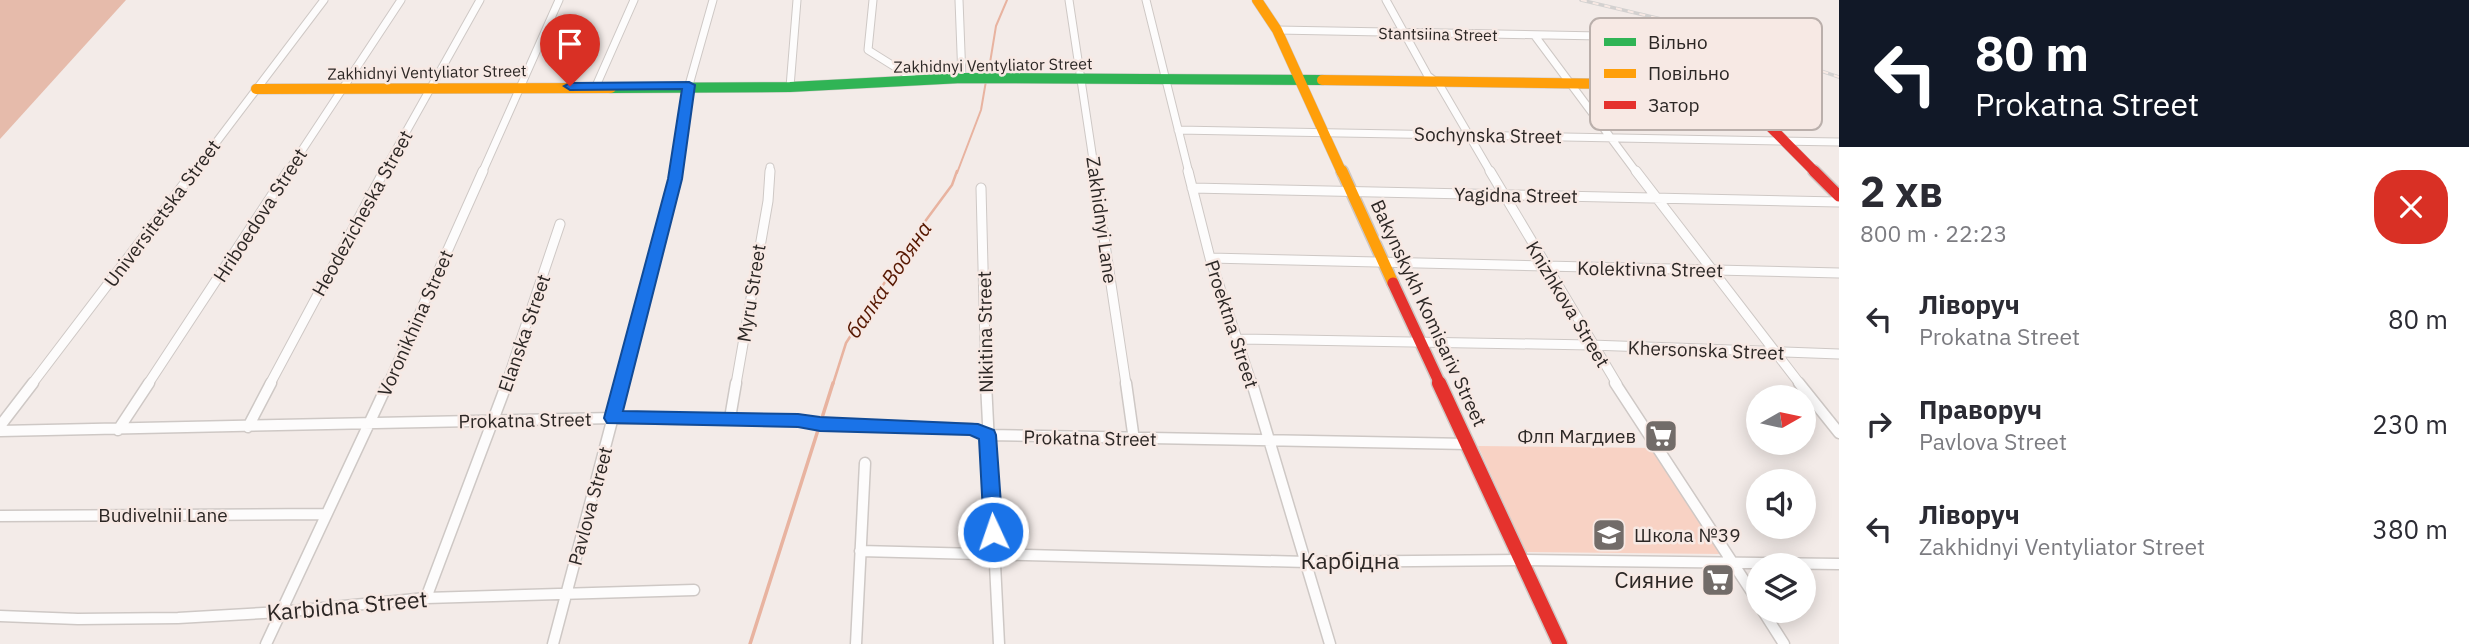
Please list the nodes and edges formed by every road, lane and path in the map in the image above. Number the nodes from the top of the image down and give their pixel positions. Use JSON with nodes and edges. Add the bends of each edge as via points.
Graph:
{"nodes":[{"id":1,"x":324,"y":0,"type":"edge"},
{"id":2,"x":401,"y":0,"type":"edge"},
{"id":3,"x":480,"y":0,"type":"edge"},
{"id":4,"x":559,"y":0,"type":"edge"},
{"id":5,"x":634,"y":0,"type":"edge"},
{"id":6,"x":713,"y":0,"type":"edge"},
{"id":7,"x":796,"y":0,"type":"edge"},
{"id":8,"x":873,"y":0,"type":"edge"},
{"id":9,"x":959,"y":0,"type":"edge"},
{"id":10,"x":1069,"y":0,"type":"edge"},
{"id":11,"x":1146,"y":0,"type":"edge"},
{"id":12,"x":1257,"y":0,"type":"edge"},
{"id":13,"x":1386,"y":0,"type":"edge"},
{"id":14,"x":1277,"y":30,"type":"junction"},
{"id":15,"x":1404,"y":33,"type":"junction"},
{"id":16,"x":1535,"y":36,"type":"junction"},
{"id":17,"x":1590,"y":36,"type":"edge"},
{"id":18,"x":962,"y":78,"type":"junction"},
{"id":19,"x":1082,"y":79,"type":"junction"},
{"id":20,"x":1165,"y":79,"type":"junction"},
{"id":21,"x":1300,"y":79,"type":"junction"},
{"id":22,"x":916,"y":80,"type":"junction"},
{"id":23,"x":1433,"y":80,"type":"junction"},
{"id":24,"x":1570,"y":83,"type":"junction"},
{"id":25,"x":1590,"y":83,"type":"edge"},
{"id":26,"x":689,"y":85,"type":"junction"},
{"id":27,"x":596,"y":86,"type":"junction"},
{"id":28,"x":518,"y":87,"type":"junction"},
{"id":29,"x":790,"y":87,"type":"junction"},
{"id":30,"x":430,"y":88,"type":"junction"},
{"id":31,"x":256,"y":89,"type":"junction"},
{"id":32,"x":343,"y":89,"type":"junction"},
{"id":33,"x":1590,"y":110,"type":"edge"},
{"id":34,"x":1178,"y":130,"type":"junction"},
{"id":35,"x":1605,"y":130,"type":"edge"},
{"id":36,"x":1773,"y":130,"type":"edge"},
{"id":37,"x":1324,"y":132,"type":"junction"},
{"id":38,"x":1468,"y":134,"type":"junction"},
{"id":39,"x":1611,"y":138,"type":"junction"},
{"id":40,"x":1785,"y":142,"type":"junction"},
{"id":41,"x":1839,"y":142,"type":"edge"},
{"id":42,"x":770,"y":167,"type":"dead end"},
{"id":43,"x":981,"y":188,"type":"dead end"},
{"id":44,"x":1192,"y":188,"type":"junction"},
{"id":45,"x":1352,"y":192,"type":"junction"},
{"id":46,"x":1503,"y":195,"type":"junction"},
{"id":47,"x":1839,"y":196,"type":"edge"},
{"id":48,"x":1654,"y":198,"type":"junction"},
{"id":49,"x":1839,"y":202,"type":"edge"},
{"id":50,"x":560,"y":224,"type":"dead end"},
{"id":51,"x":1210,"y":258,"type":"junction"},
{"id":52,"x":1385,"y":263,"type":"junction"},
{"id":53,"x":1545,"y":267,"type":"junction"},
{"id":54,"x":1710,"y":270,"type":"junction"},
{"id":55,"x":1839,"y":273,"type":"edge"},
{"id":56,"x":1237,"y":339,"type":"junction"},
{"id":57,"x":1422,"y":344,"type":"junction"},
{"id":58,"x":1591,"y":345,"type":"junction"},
{"id":59,"x":1775,"y":352,"type":"junction"},
{"id":60,"x":1839,"y":354,"type":"edge"},
{"id":61,"x":613,"y":418,"type":"junction"},
{"id":62,"x":730,"y":418,"type":"junction"},
{"id":63,"x":494,"y":421,"type":"junction"},
{"id":64,"x":370,"y":424,"type":"junction"},
{"id":65,"x":248,"y":427,"type":"junction"},
{"id":66,"x":0,"y":429,"type":"edge"},
{"id":67,"x":118,"y":430,"type":"junction"},
{"id":68,"x":1839,"y":433,"type":"edge"},
{"id":69,"x":987,"y":435,"type":"junction"},
{"id":70,"x":1134,"y":440,"type":"junction"},
{"id":71,"x":1271,"y":441,"type":"junction"},
{"id":72,"x":1468,"y":443,"type":"junction"},
{"id":73,"x":865,"y":463,"type":"dead end"},
{"id":74,"x":326,"y":513,"type":"junction"},
{"id":75,"x":0,"y":516,"type":"edge"},
{"id":76,"x":860,"y":551,"type":"junction"},
{"id":77,"x":995,"y":556,"type":"junction"},
{"id":78,"x":1522,"y":560,"type":"junction"},
{"id":79,"x":1307,"y":562,"type":"junction"},
{"id":80,"x":1734,"y":564,"type":"junction"},
{"id":81,"x":1839,"y":564,"type":"edge"},
{"id":82,"x":1746,"y":583,"type":"edge"},
{"id":83,"x":694,"y":590,"type":"dead end"},
{"id":84,"x":566,"y":596,"type":"junction"},
{"id":85,"x":426,"y":598,"type":"junction"},
{"id":86,"x":281,"y":612,"type":"junction"},
{"id":87,"x":0,"y":616,"type":"edge"},
{"id":88,"x":1771,"y":623,"type":"edge"},
{"id":89,"x":266,"y":644,"type":"edge"},
{"id":90,"x":553,"y":644,"type":"edge"},
{"id":91,"x":856,"y":644,"type":"edge"},
{"id":92,"x":999,"y":644,"type":"edge"},
{"id":93,"x":1330,"y":644,"type":"edge"},
{"id":94,"x":1560,"y":644,"type":"edge"},
{"id":95,"x":1784,"y":644,"type":"edge"}],
"edges":[{"from":1,"to":31,"type":"street","name":"Universitetska Street"},
{"from":2,"to":32,"type":"street","name":"Hriboedova Street"},
{"from":3,"to":30,"type":"street","name":"Heodezicheska Street"},
{"from":4,"to":28,"type":"street","name":"Voronikhina Street"},
{"from":5,"to":27,"type":"street"},
{"from":6,"to":26,"type":"street","name":"Pavlova Street"},
{"from":7,"to":29,"type":"street"},
{"from":8,"to":22,"type":"street","via":[[868,50]]},
{"from":9,"to":18,"type":"street"},
{"from":10,"to":19,"type":"street","name":"Zakhidnyi Lane"},
{"from":11,"to":20,"type":"street","name":"Proektna Street"},
{"from":12,"to":14,"type":"street","name":"Bakynskykh Komisariv Street"},
{"from":13,"to":15,"type":"street","name":"Knizhkova Street"},
{"from":14,"to":15,"type":"street","name":"Stantsiina Street"},
{"from":14,"to":21,"type":"street","name":"Bakynskykh Komisariv Street"},
{"from":15,"to":16,"type":"street","name":"Stantsiina Street"},
{"from":15,"to":23,"type":"street","name":"Knizhkova Street"},
{"from":16,"to":17,"type":"street","name":"Stantsiina Street"},
{"from":16,"to":24,"type":"street"},
{"from":18,"to":19,"type":"street","name":"Zakhidnyi Ventyliator Street"},
{"from":18,"to":22,"type":"street","name":"Zakhidnyi Ventyliator Street"},
{"from":19,"to":20,"type":"street","name":"Zakhidnyi Ventyliator Street"},
{"from":19,"to":70,"type":"street","name":"Zakhidnyi Lane"},
{"from":20,"to":21,"type":"street","name":"Zakhidnyi Ventyliator Street"},
{"from":20,"to":34,"type":"street","name":"Proektna Street"},
{"from":21,"to":23,"type":"street","name":"Zakhidnyi Ventyliator Street"},
{"from":21,"to":37,"type":"street","name":"Bakynskykh Komisariv Street"},
{"from":22,"to":29,"type":"street","name":"Zakhidnyi Ventyliator Street"},
{"from":23,"to":24,"type":"street","name":"Zakhidnyi Ventyliator Street"},
{"from":23,"to":38,"type":"street","name":"Knizhkova Street"},
{"from":24,"to":25,"type":"street","name":"Zakhidnyi Ventyliator Street"},
{"from":24,"to":33,"type":"street"},
{"from":26,"to":27,"type":"street","name":"Zakhidnyi Ventyliator Street"},
{"from":26,"to":29,"type":"street","name":"Zakhidnyi Ventyliator Street"},
{"from":26,"to":61,"type":"street","name":"Pavlova Street","via":[[675,179]]},
{"from":27,"to":28,"type":"street","name":"Zakhidnyi Ventyliator Street"},
{"from":28,"to":30,"type":"street","name":"Zakhidnyi Ventyliator Street"},
{"from":28,"to":64,"type":"street","name":"Voronikhina Street"},
{"from":30,"to":32,"type":"street","name":"Zakhidnyi Ventyliator Street"},
{"from":30,"to":65,"type":"street","name":"Heodezicheska Street"},
{"from":31,"to":32,"type":"street","name":"Zakhidnyi Ventyliator Street"},
{"from":31,"to":66,"type":"street","name":"Universitetska Street"},
{"from":32,"to":67,"type":"street","name":"Hriboedova Street"},
{"from":34,"to":37,"type":"street","name":"Sochynska Street"},
{"from":34,"to":44,"type":"street","name":"Proektna Street"},
{"from":35,"to":39,"type":"street"},
{"from":36,"to":40,"type":"street","name":"Zakhidnyi Ventyliator Street"},
{"from":37,"to":38,"type":"street","name":"Sochynska Street"},
{"from":37,"to":45,"type":"street","name":"Bakynskykh Komisariv Street"},
{"from":38,"to":39,"type":"street","name":"Sochynska Street"},
{"from":38,"to":46,"type":"street","name":"Knizhkova Street"},
{"from":39,"to":40,"type":"street","name":"Sochynska Street"},
{"from":39,"to":48,"type":"street"},
{"from":40,"to":41,"type":"street","name":"Sochynska Street"},
{"from":40,"to":47,"type":"street"},
{"from":42,"to":62,"type":"street","name":"Myru Street"},
{"from":43,"to":69,"type":"street","name":"Nikitina Street"},
{"from":44,"to":45,"type":"street","name":"Yagidna Street"},
{"from":44,"to":51,"type":"street","name":"Proektna Street"},
{"from":45,"to":46,"type":"street","name":"Yagidna Street"},
{"from":45,"to":52,"type":"street","name":"Bakynskykh Komisariv Street"},
{"from":46,"to":48,"type":"street","name":"Yagidna Street"},
{"from":46,"to":53,"type":"street","name":"Knizhkova Street"},
{"from":48,"to":49,"type":"street","name":"Yagidna Street"},
{"from":48,"to":54,"type":"street"},
{"from":50,"to":63,"type":"street","name":"Elanska Street"},
{"from":51,"to":52,"type":"street","name":"Kolektivna Street"},
{"from":51,"to":56,"type":"street","name":"Proektna Street"},
{"from":52,"to":53,"type":"street","name":"Kolektivna Street"},
{"from":52,"to":57,"type":"street","name":"Bakynskykh Komisariv Street"},
{"from":53,"to":54,"type":"street","name":"Kolektivna Street"},
{"from":53,"to":58,"type":"street","name":"Knizhkova Street"},
{"from":54,"to":55,"type":"street","name":"Kolektivna Street"},
{"from":54,"to":59,"type":"street"},
{"from":56,"to":57,"type":"street","name":"Khersonska Street"},
{"from":56,"to":71,"type":"street","name":"Proektna Street"},
{"from":57,"to":58,"type":"street","name":"Khersonska Street"},
{"from":57,"to":72,"type":"street","name":"Bakynskykh Komisariv Street"},
{"from":58,"to":59,"type":"street","name":"Khersonska Street"},
{"from":58,"to":80,"type":"street","name":"Knizhkova Street"},
{"from":59,"to":60,"type":"street","name":"Khersonska Street"},
{"from":59,"to":68,"type":"street"},
{"from":61,"to":62,"type":"street","name":"Prokatna Street"},
{"from":61,"to":63,"type":"street","name":"Prokatna Street"},
{"from":61,"to":84,"type":"street","name":"Pavlova Street"},
{"from":62,"to":69,"type":"street","name":"Prokatna Street","via":[[972,429]]},
{"from":63,"to":64,"type":"street","name":"Prokatna Street"},
{"from":63,"to":85,"type":"street","name":"Elanska Street"},
{"from":64,"to":65,"type":"street","name":"Prokatna Street"},
{"from":64,"to":74,"type":"street","name":"Voronikhina Street"},
{"from":65,"to":67,"type":"street","name":"Prokatna Street"},
{"from":66,"to":67,"type":"street","name":"Prokatna Street"},
{"from":69,"to":70,"type":"street","name":"Prokatna Street"},
{"from":69,"to":77,"type":"street","name":"Nikitina Street"},
{"from":70,"to":71,"type":"street","name":"Prokatna Street"},
{"from":71,"to":72,"type":"street","name":"Prokatna Street"},
{"from":71,"to":79,"type":"street","name":"Proektna Street"},
{"from":72,"to":78,"type":"street","name":"Bakynskykh Komisariv Street"},
{"from":73,"to":76,"type":"street"},
{"from":74,"to":75,"type":"street","name":"Budivelnii Lane"},
{"from":74,"to":86,"type":"street","name":"Voronikhina Street"},
{"from":76,"to":77,"type":"street","name":"Карбідна"},
{"from":76,"to":91,"type":"street"},
{"from":77,"to":79,"type":"street","name":"Карбідна"},
{"from":77,"to":92,"type":"street","name":"Nikitina Street"},
{"from":78,"to":79,"type":"street","name":"Карбідна"},
{"from":78,"to":80,"type":"street","name":"Карбідна"},
{"from":78,"to":94,"type":"street","name":"Bakynskykh Komisariv Street"},
{"from":79,"to":93,"type":"street","name":"Proektna Street"},
{"from":80,"to":81,"type":"street","name":"Карбідна"},
{"from":80,"to":82,"type":"street","name":"Knizhkova Street"},
{"from":83,"to":84,"type":"street","name":"Karbidna Street"},
{"from":84,"to":85,"type":"street","name":"Karbidna Street"},
{"from":84,"to":90,"type":"street","name":"Pavlova Street"},
{"from":85,"to":86,"type":"street","name":"Karbidna Street"},
{"from":86,"to":87,"type":"street","name":"Karbidna Street","via":[[78,619]]},
{"from":86,"to":89,"type":"street","name":"Voronikhina Street"},
{"from":88,"to":95,"type":"street"}]}
